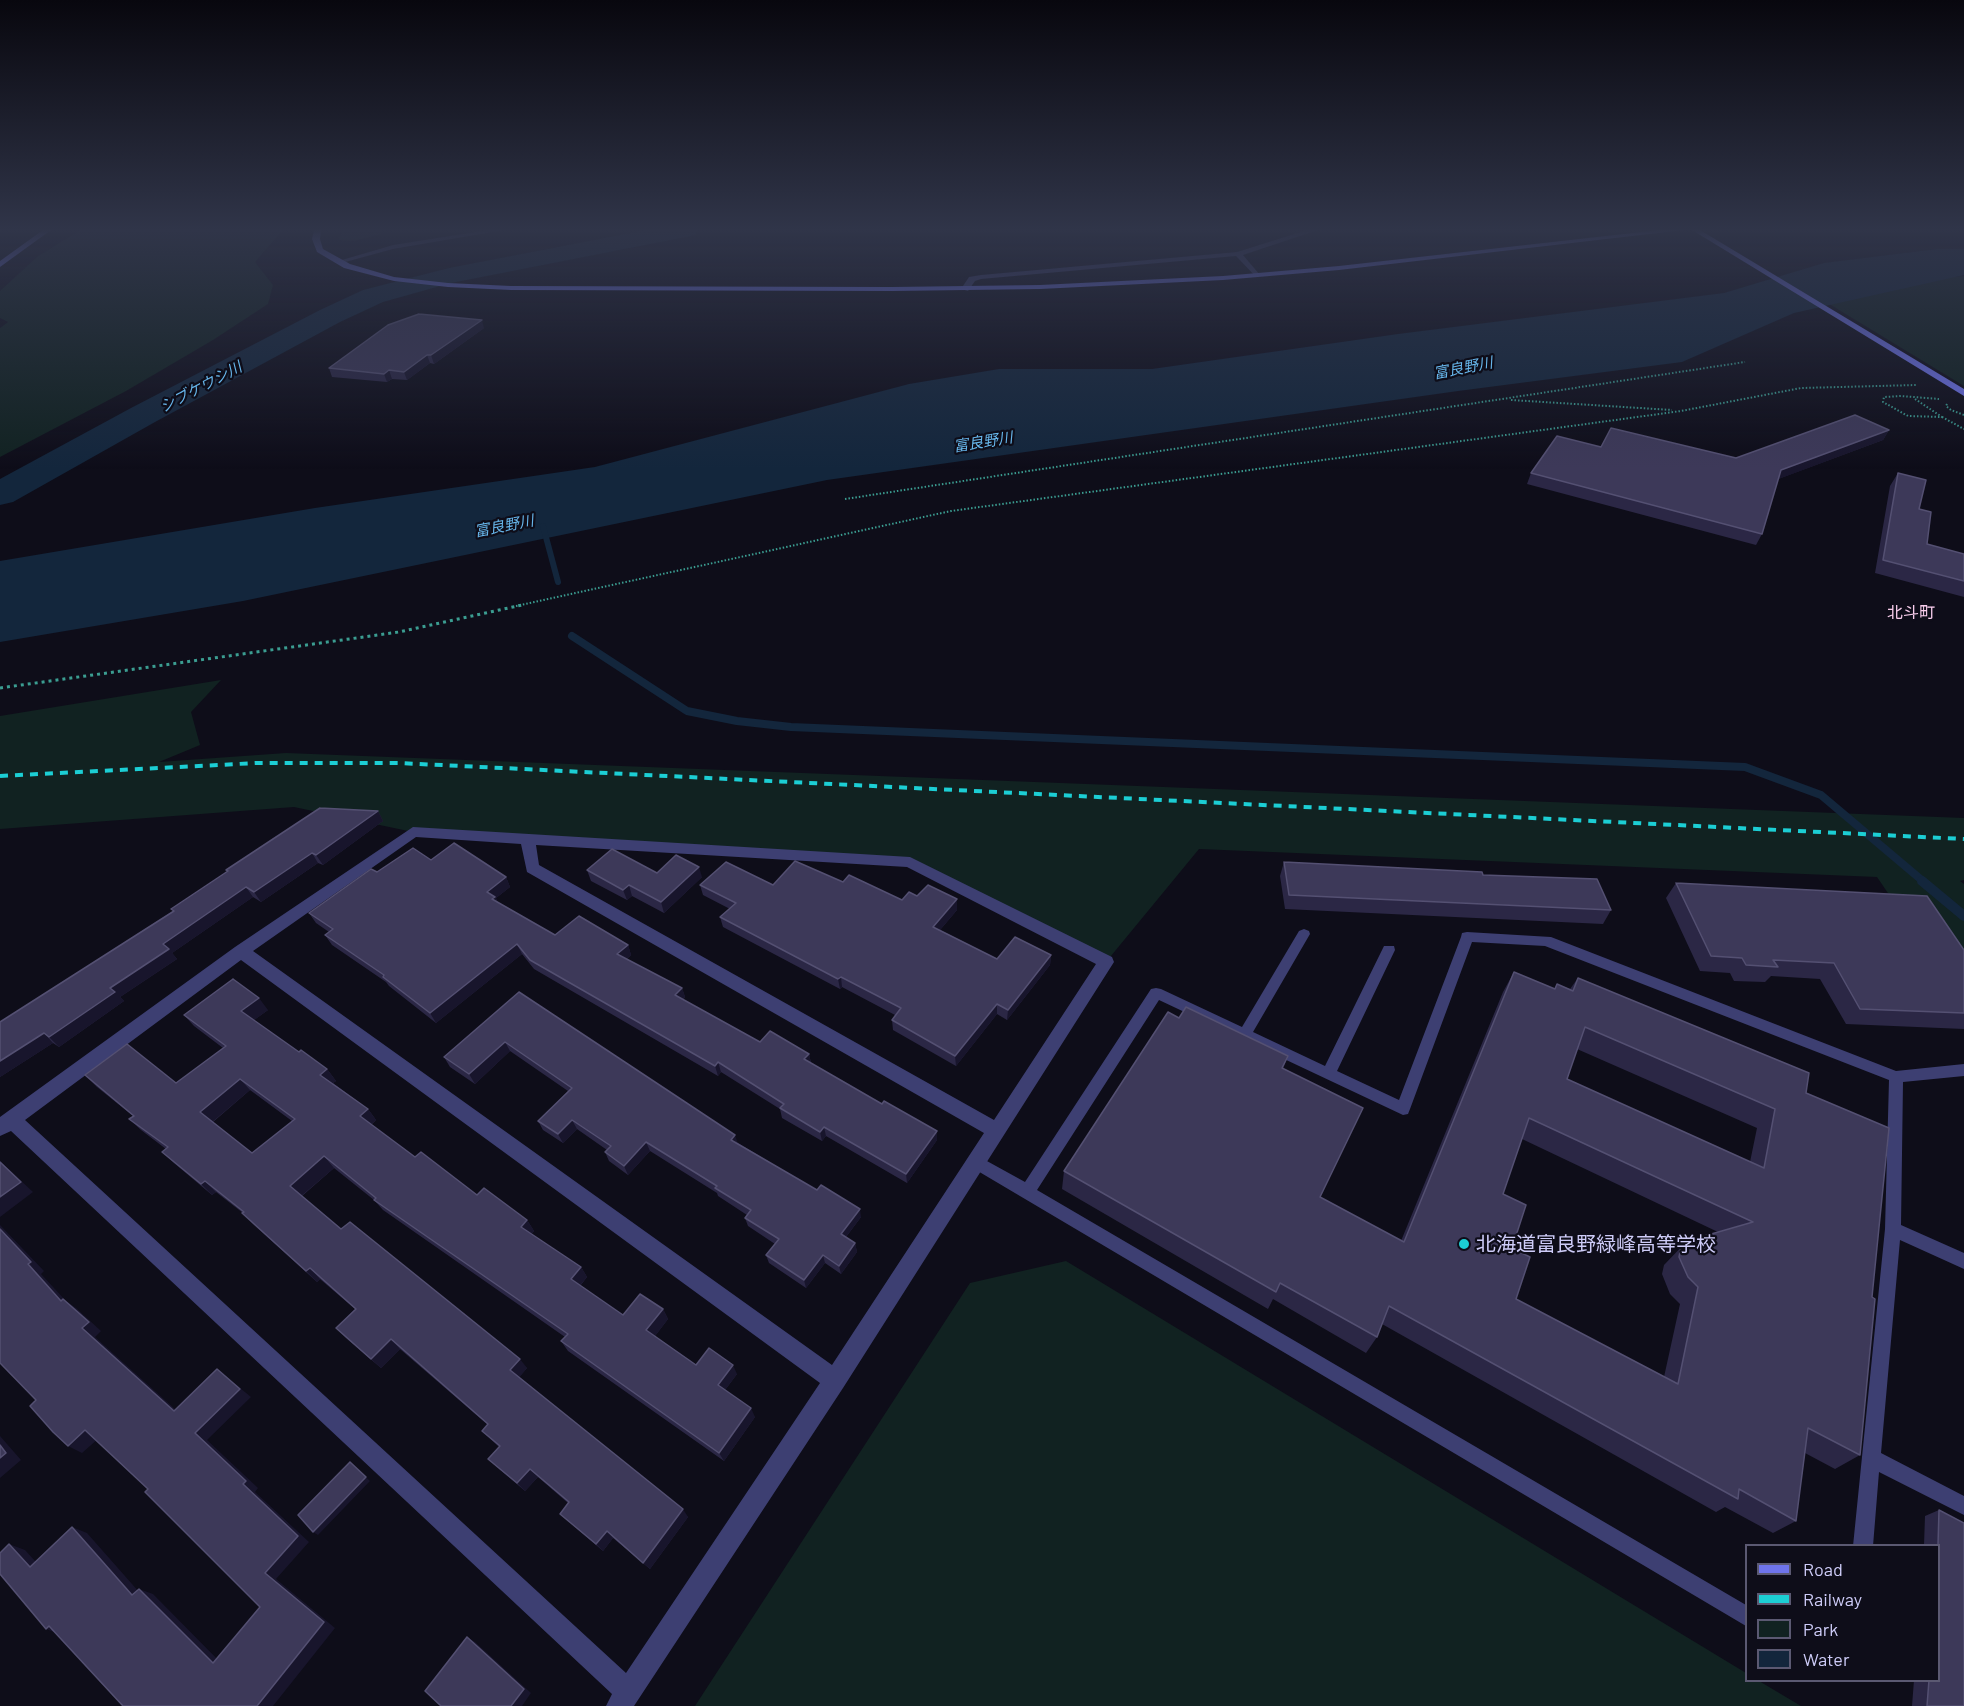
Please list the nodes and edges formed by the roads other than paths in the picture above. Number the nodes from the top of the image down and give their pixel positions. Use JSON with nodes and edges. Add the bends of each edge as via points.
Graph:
{"nodes":[{"id":1,"x":1826,"y":310,"type":"edge"},
{"id":2,"x":1964,"y":393,"type":"edge"},
{"id":3,"x":528,"y":841,"type":"junction"},
{"id":4,"x":1304,"y":934,"type":"dead end"},
{"id":5,"x":1389,"y":950,"type":"dead end"},
{"id":6,"x":241,"y":951,"type":"junction"},
{"id":7,"x":1245,"y":1034,"type":"junction"},
{"id":8,"x":1964,"y":1070,"type":"edge"},
{"id":9,"x":1328,"y":1074,"type":"junction"},
{"id":10,"x":1896,"y":1077,"type":"junction"},
{"id":11,"x":6,"y":1124,"type":"edge"},
{"id":12,"x":997,"y":1131,"type":"junction"},
{"id":13,"x":976,"y":1162,"type":"junction"},
{"id":14,"x":1027,"y":1192,"type":"junction"},
{"id":15,"x":1893,"y":1229,"type":"junction"},
{"id":16,"x":1964,"y":1261,"type":"edge"},
{"id":17,"x":835,"y":1380,"type":"junction"},
{"id":18,"x":1871,"y":1458,"type":"junction"},
{"id":19,"x":1964,"y":1506,"type":"edge"},
{"id":20,"x":1863,"y":1544,"type":"edge"},
{"id":21,"x":1745,"y":1615,"type":"edge"},
{"id":22,"x":624,"y":1699,"type":"edge"}],
"edges":[{"from":1,"to":2,"type":"street"},
{"from":3,"to":6,"type":"street","via":[[413,832]]},
{"from":3,"to":12,"type":"street","via":[[532,868]]},
{"from":3,"to":12,"type":"street","via":[[910,862],[1106,962]]},
{"from":4,"to":7,"type":"lane"},
{"from":5,"to":9,"type":"lane"},
{"from":6,"to":11,"type":"street"},
{"from":6,"to":17,"type":"street"},
{"from":7,"to":9,"type":"lane"},
{"from":7,"to":14,"type":"lane","via":[[1156,993]]},
{"from":8,"to":10,"type":"lane"},
{"from":9,"to":10,"type":"lane","via":[[1403,1109],[1467,937],[1545,941]]},
{"from":10,"to":15,"type":"lane"},
{"from":11,"to":22,"type":"street"},
{"from":12,"to":13,"type":"street"},
{"from":13,"to":14,"type":"lane"},
{"from":13,"to":17,"type":"street"},
{"from":14,"to":21,"type":"lane"},
{"from":15,"to":16,"type":"lane"},
{"from":15,"to":18,"type":"lane"},
{"from":17,"to":22,"type":"street"},
{"from":18,"to":19,"type":"lane"},
{"from":18,"to":20,"type":"lane"}]}
